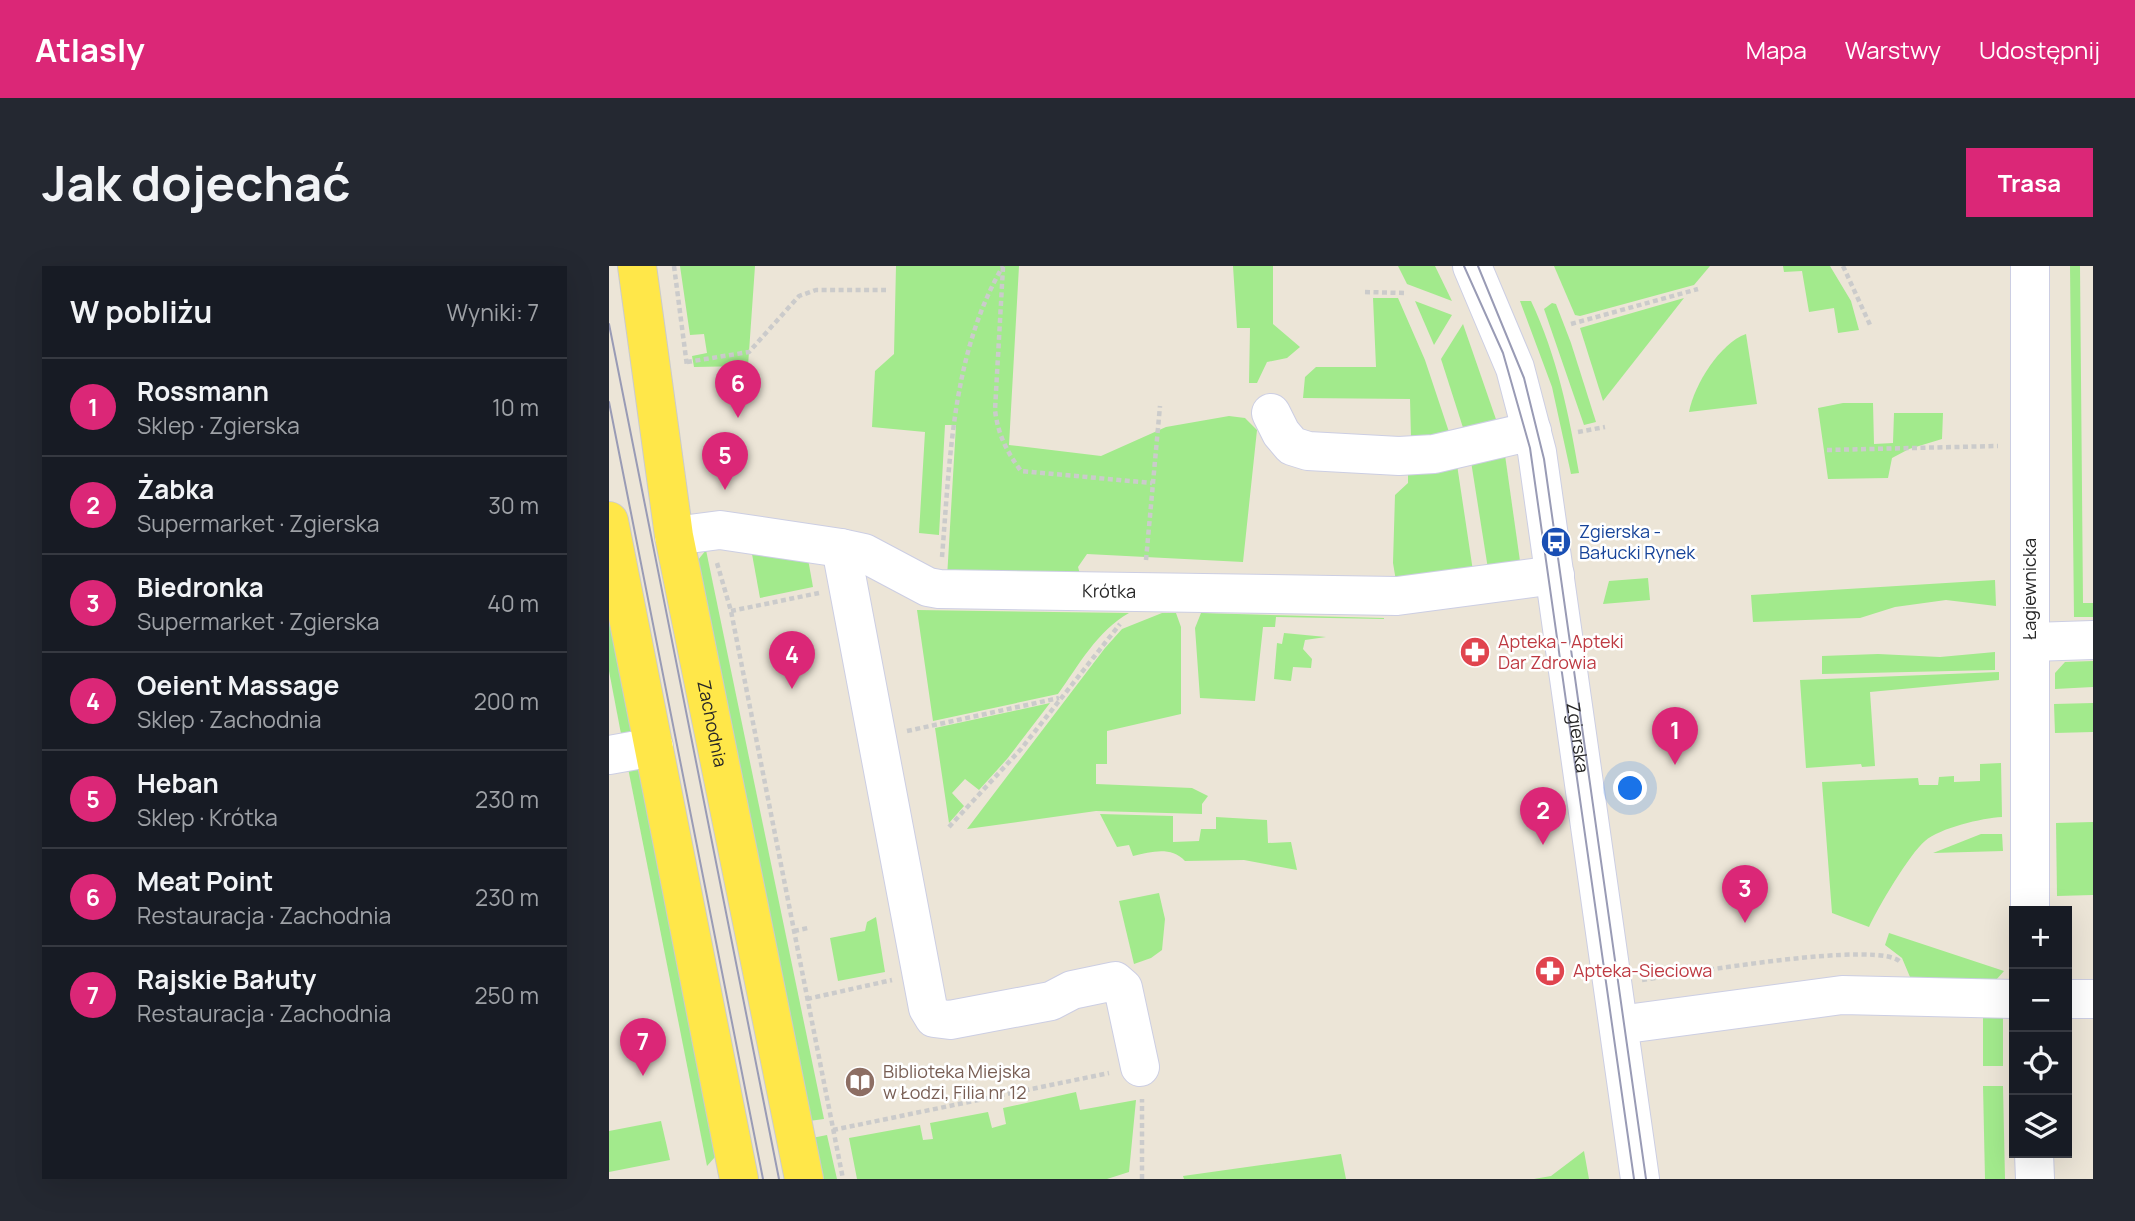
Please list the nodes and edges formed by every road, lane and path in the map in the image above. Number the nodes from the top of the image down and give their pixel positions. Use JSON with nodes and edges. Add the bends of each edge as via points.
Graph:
{"nodes":[{"id":1,"x":637,"y":266,"type":"edge"},
{"id":2,"x":1003,"y":266,"type":"edge"},
{"id":3,"x":1472,"y":266,"type":"edge"},
{"id":4,"x":1843,"y":266,"type":"edge"},
{"id":5,"x":2030,"y":266,"type":"edge"},
{"id":6,"x":1697,"y":289,"type":"dead end"},
{"id":7,"x":886,"y":290,"type":"dead end"},
{"id":8,"x":1365,"y":292,"type":"dead end"},
{"id":9,"x":1404,"y":293,"type":"dead end"},
{"id":10,"x":1571,"y":324,"type":"dead end"},
{"id":11,"x":1871,"y":327,"type":"dead end"},
{"id":12,"x":693,"y":361,"type":"dead end"},
{"id":13,"x":1160,"y":406,"type":"dead end"},
{"id":14,"x":1271,"y":413,"type":"dead end"},
{"id":15,"x":1605,"y":427,"type":"dead end"},
{"id":16,"x":1532,"y":431,"type":"junction"},
{"id":17,"x":1578,"y":432,"type":"dead end"},
{"id":18,"x":2005,"y":447,"type":"dead end"},
{"id":19,"x":1827,"y":450,"type":"dead end"},
{"id":20,"x":1152,"y":483,"type":"junction"},
{"id":21,"x":609,"y":521,"type":"edge"},
{"id":22,"x":674,"y":536,"type":"junction"},
{"id":23,"x":841,"y":548,"type":"junction"},
{"id":24,"x":721,"y":572,"type":"dead end"},
{"id":25,"x":1555,"y":575,"type":"junction"},
{"id":26,"x":939,"y":589,"type":"junction"},
{"id":27,"x":851,"y":604,"type":"junction"},
{"id":28,"x":1133,"y":607,"type":"junction"},
{"id":29,"x":731,"y":611,"type":"junction"},
{"id":30,"x":2093,"y":640,"type":"edge"},
{"id":31,"x":2030,"y":642,"type":"junction"},
{"id":32,"x":1060,"y":698,"type":"junction"},
{"id":33,"x":876,"y":737,"type":"junction"},
{"id":34,"x":653,"y":747,"type":"junction"},
{"id":35,"x":609,"y":755,"type":"edge"},
{"id":36,"x":949,"y":827,"type":"dead end"},
{"id":37,"x":2030,"y":906,"type":"edge"},
{"id":38,"x":808,"y":928,"type":"dead end"},
{"id":39,"x":794,"y":931,"type":"junction"},
{"id":40,"x":920,"y":974,"type":"junction"},
{"id":41,"x":807,"y":999,"type":"junction"},
{"id":42,"x":2009,"y":999,"type":"edge"},
{"id":43,"x":2072,"y":999,"type":"edge"},
{"id":44,"x":2093,"y":999,"type":"edge"},
{"id":45,"x":1619,"y":1025,"type":"junction"},
{"id":46,"x":1140,"y":1067,"type":"junction"},
{"id":47,"x":833,"y":1130,"type":"junction"},
{"id":48,"x":2034,"y":1158,"type":"edge"},
{"id":49,"x":735,"y":1178,"type":"edge"},
{"id":50,"x":804,"y":1179,"type":"edge"},
{"id":51,"x":843,"y":1179,"type":"edge"},
{"id":52,"x":1142,"y":1179,"type":"edge"},
{"id":53,"x":1640,"y":1179,"type":"edge"},
{"id":54,"x":2035,"y":1179,"type":"edge"}],
"edges":[{"from":1,"to":22,"type":"main road","name":"Zachodnia"},
{"from":2,"to":20,"type":"path","via":[[995,410],[1007,452],[1021,471]]},
{"from":2,"to":26,"type":"path","via":[[987,292],[970,341],[951,441]]},
{"from":3,"to":16,"type":"street","name":"Zgierska","via":[[1515,368]]},
{"from":4,"to":11,"type":"path"},
{"from":5,"to":31,"type":"street","name":"Łagiewnicka"},
{"from":6,"to":10,"type":"path"},
{"from":7,"to":12,"type":"path","via":[[816,290],[799,296],[749,352]]},
{"from":8,"to":9,"type":"path"},
{"from":13,"to":20,"type":"path"},
{"from":14,"to":16,"type":"street","via":[[1292,446],[1308,451],[1434,454]]},
{"from":15,"to":17,"type":"path"},
{"from":16,"to":25,"type":"street","name":"Zgierska"},
{"from":18,"to":19,"type":"path"},
{"from":20,"to":28,"type":"path"},
{"from":21,"to":34,"type":"main road"},
{"from":22,"to":23,"type":"street","name":"Krótka","via":[[720,530]]},
{"from":22,"to":50,"type":"main road","name":"Zachodnia"},
{"from":23,"to":26,"type":"street","name":"Krótka","via":[[864,553]]},
{"from":23,"to":27,"type":"street"},
{"from":24,"to":29,"type":"path"},
{"from":25,"to":28,"type":"street","name":"Krótka","via":[[1397,596]]},
{"from":25,"to":45,"type":"street","name":"Zgierska"},
{"from":26,"to":28,"type":"street","name":"Krótka"},
{"from":27,"to":29,"type":"path","via":[[825,592]]},
{"from":27,"to":33,"type":"street"},
{"from":28,"to":32,"type":"path"},
{"from":29,"to":39,"type":"path"},
{"from":30,"to":31,"type":"street"},
{"from":31,"to":37,"type":"street","name":"Łagiewnicka"},
{"from":32,"to":33,"type":"path"},
{"from":32,"to":36,"type":"path","via":[[1021,749]]},
{"from":33,"to":40,"type":"street"},
{"from":34,"to":35,"type":"street"},
{"from":34,"to":49,"type":"main road"},
{"from":38,"to":39,"type":"path"},
{"from":39,"to":41,"type":"path"},
{"from":40,"to":41,"type":"path"},
{"from":40,"to":46,"type":"street","via":[[934,1018],[950,1020],[1120,982]]},
{"from":41,"to":47,"type":"path"},
{"from":42,"to":45,"type":"street","via":[[1842,995]]},
{"from":43,"to":44,"type":"street"},
{"from":45,"to":53,"type":"street","name":"Zgierska"},
{"from":46,"to":47,"type":"path"},
{"from":46,"to":52,"type":"path"},
{"from":47,"to":51,"type":"path"},
{"from":48,"to":54,"type":"street"}]}
